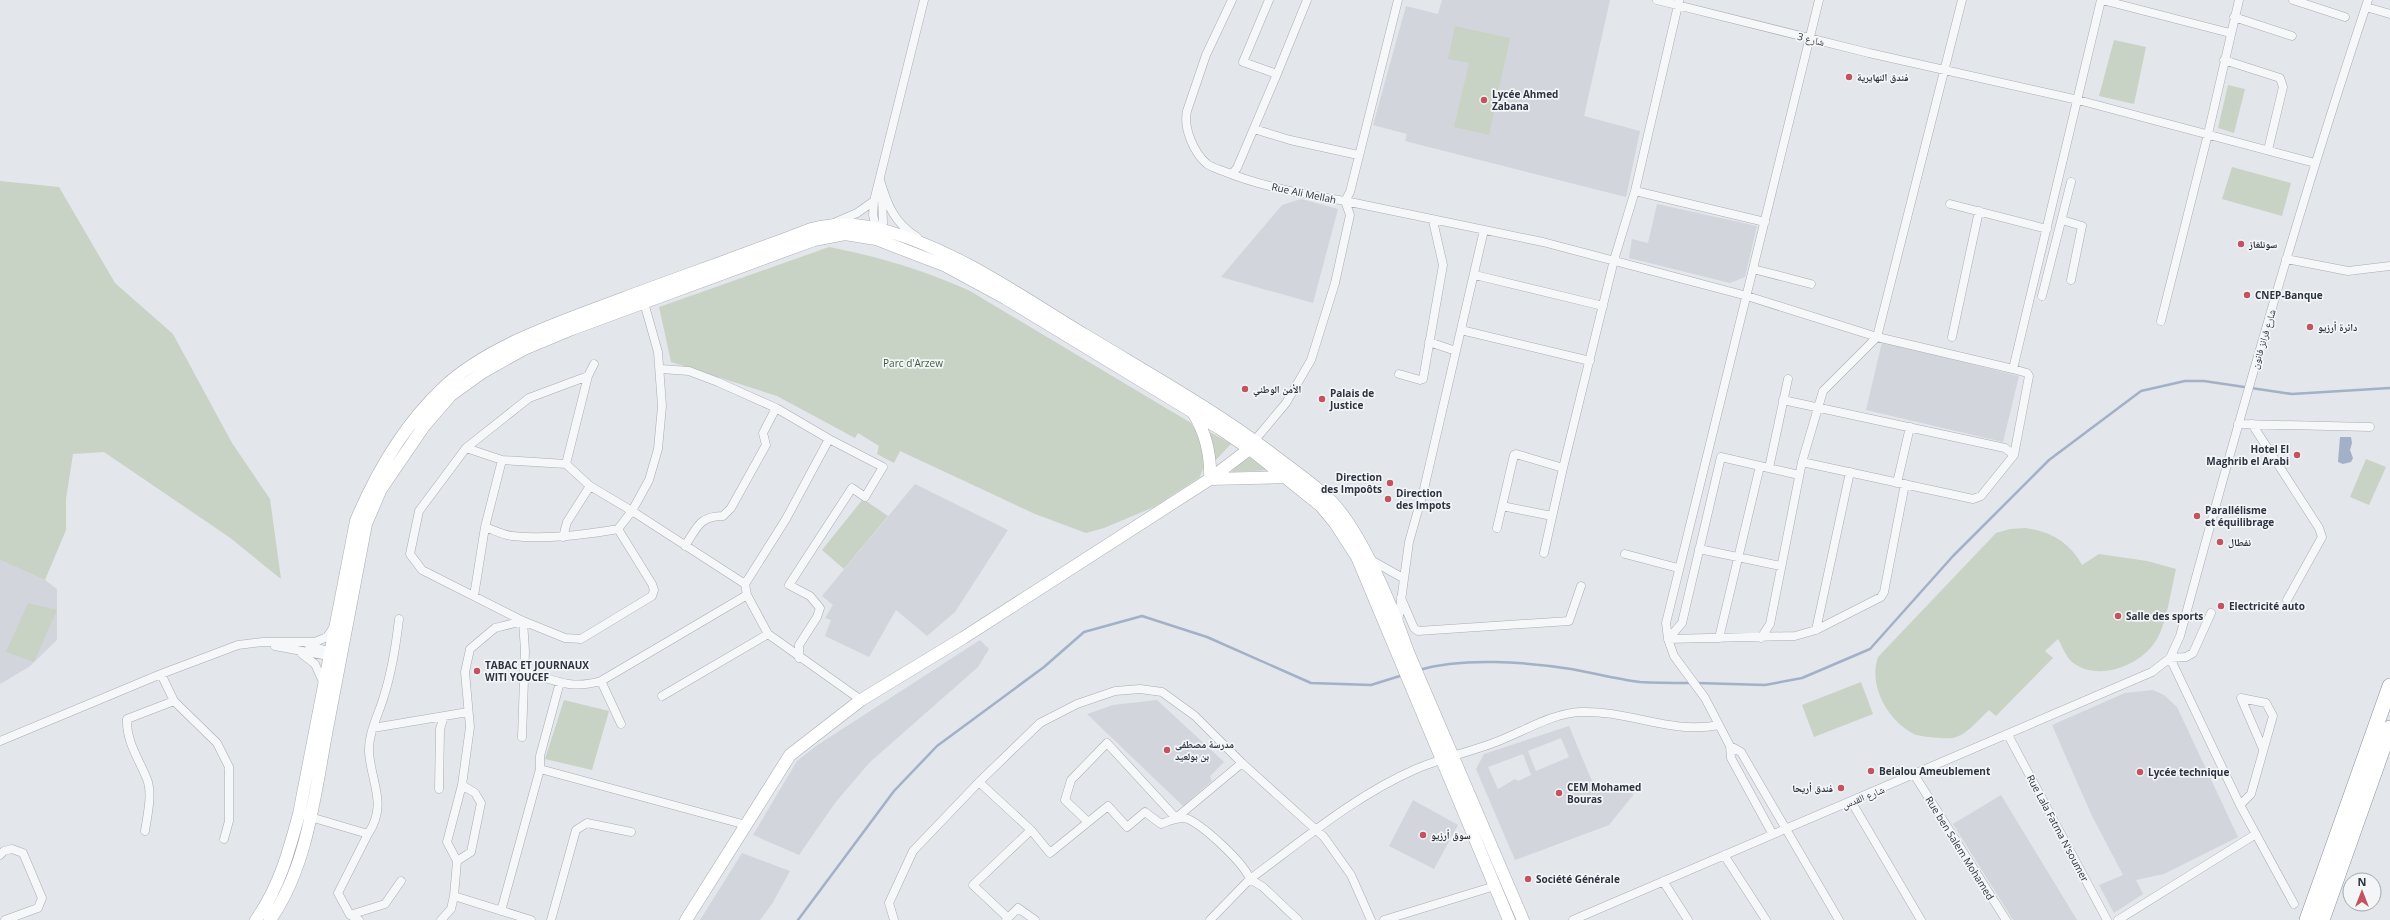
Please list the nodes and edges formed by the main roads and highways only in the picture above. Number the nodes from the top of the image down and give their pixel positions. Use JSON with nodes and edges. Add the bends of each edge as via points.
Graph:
{"nodes":[{"id":1,"x":876,"y":234,"type":"junction"},
{"id":2,"x":643,"y":297,"type":"junction"},
{"id":3,"x":1193,"y":413,"type":"junction"},
{"id":4,"x":1252,"y":444,"type":"junction"},
{"id":5,"x":1287,"y":476,"type":"junction"},
{"id":6,"x":1210,"y":479,"type":"junction"},
{"id":7,"x":1403,"y":653,"type":"junction"},
{"id":8,"x":333,"y":655,"type":"junction"},
{"id":9,"x":2390,"y":686,"type":"edge"},
{"id":10,"x":1418,"y":689,"type":"junction"},
{"id":11,"x":2390,"y":728,"type":"edge"},
{"id":12,"x":304,"y":815,"type":"junction"},
{"id":13,"x":256,"y":920,"type":"edge"},
{"id":14,"x":270,"y":920,"type":"edge"},
{"id":15,"x":686,"y":920,"type":"edge"},
{"id":16,"x":1509,"y":920,"type":"edge"},
{"id":17,"x":1523,"y":920,"type":"edge"},
{"id":18,"x":2307,"y":920,"type":"edge"},
{"id":19,"x":2322,"y":920,"type":"edge"}],
"edges":[{"from":1,"to":2,"type":"main road","via":[[845,234],[814,240]]},
{"from":1,"to":2,"type":"main road","via":[[845,223],[811,229]]},
{"from":1,"to":3,"type":"main road","via":[[946,266],[998,295]]},
{"from":1,"to":4,"type":"main road","via":[[951,257],[1010,289],[1225,419]]},
{"from":2,"to":8,"type":"main road","via":[[518,353],[483,372],[451,395],[424,426],[381,489],[366,524]]},
{"from":2,"to":8,"type":"main road","via":[[520,339],[477,363],[444,387],[415,420],[371,483],[356,521],[335,626]]},
{"from":3,"to":4,"type":"main road"},
{"from":3,"to":6,"type":"main road","via":[[1202,427]]},
{"from":4,"to":5,"type":"main road"},
{"from":4,"to":6,"type":"main road"},
{"from":4,"to":7,"type":"main road","via":[[1331,501],[1342,514],[1367,558],[1398,623]]},
{"from":5,"to":6,"type":"main road"},
{"from":5,"to":7,"type":"main road","via":[[1321,506],[1345,537],[1357,556]]},
{"from":6,"to":15,"type":"main road","via":[[963,638],[861,700],[790,755]]},
{"from":7,"to":10,"type":"main road"},
{"from":8,"to":12,"type":"main road"},
{"from":8,"to":12,"type":"main road","via":[[324,683]]},
{"from":9,"to":18,"type":"highway"},
{"from":10,"to":16,"type":"main road","via":[[1441,760]]},
{"from":10,"to":17,"type":"main road","via":[[1453,756]]},
{"from":11,"to":19,"type":"highway"},
{"from":12,"to":13,"type":"main road","via":[[266,906]]},
{"from":12,"to":14,"type":"main road","via":[[297,865]]}]}
